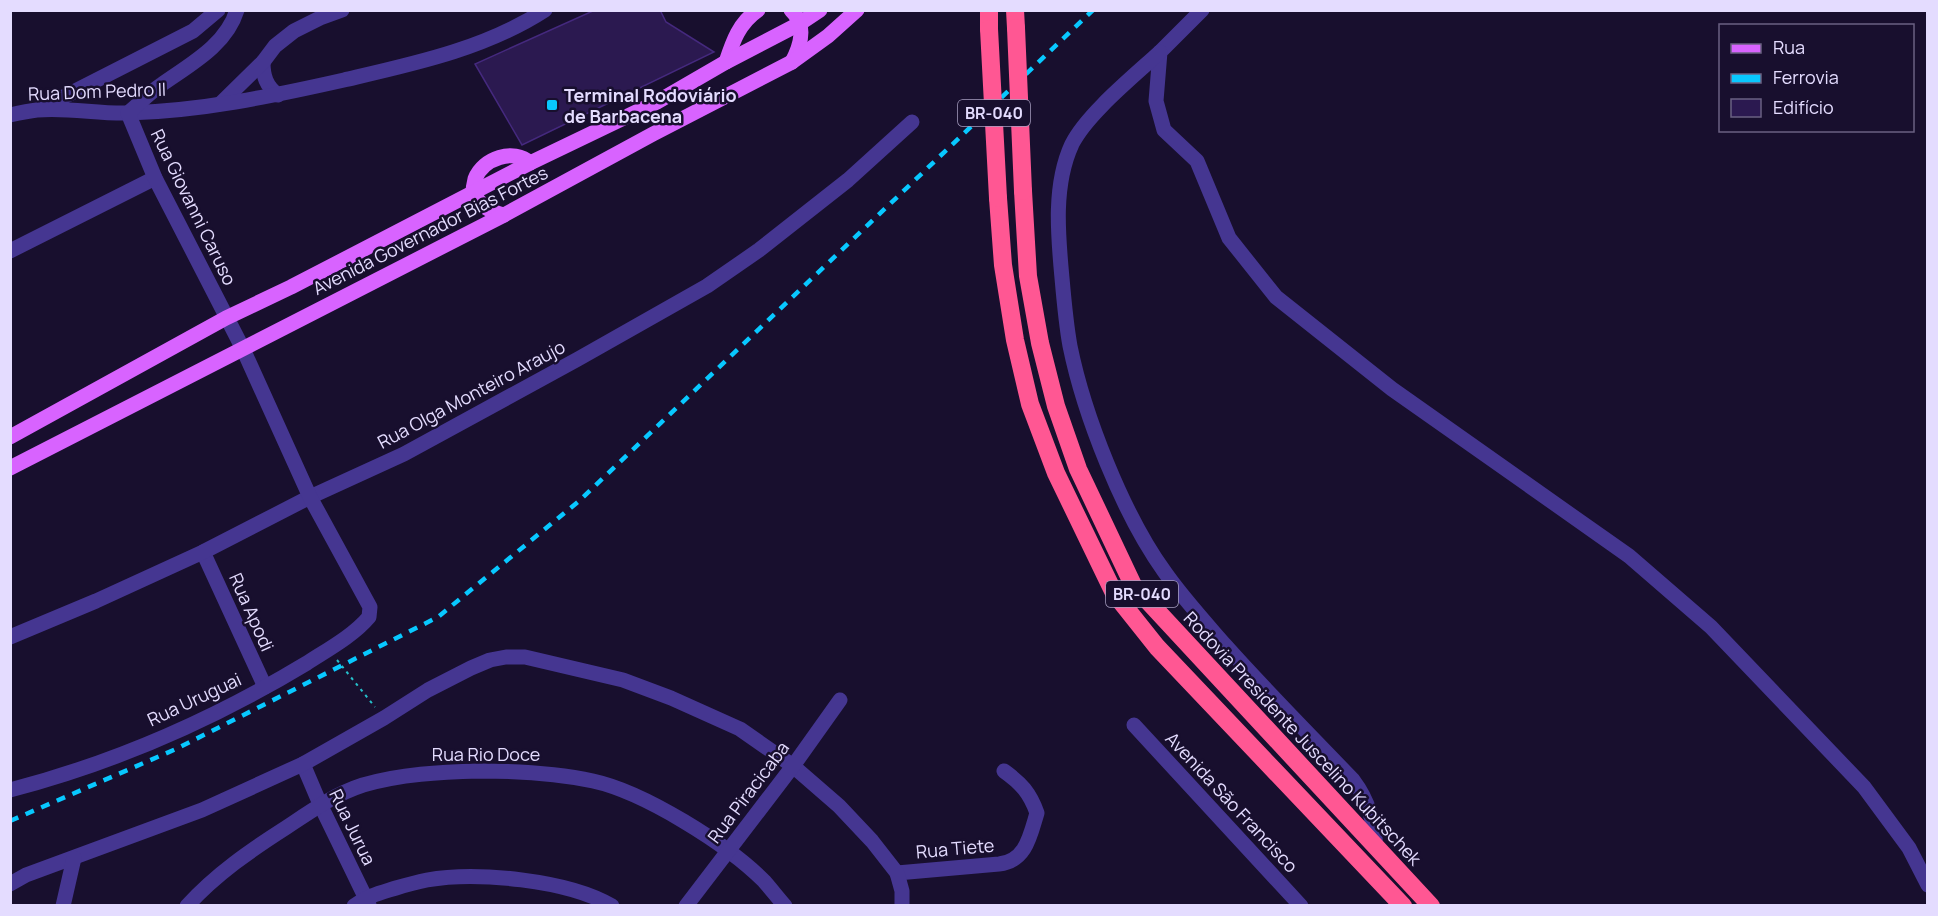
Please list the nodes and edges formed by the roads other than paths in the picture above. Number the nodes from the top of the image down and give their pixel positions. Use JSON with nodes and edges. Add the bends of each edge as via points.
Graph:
{"nodes":[{"id":1,"x":218,"y":10,"type":"edge"},
{"id":2,"x":237,"y":10,"type":"edge"},
{"id":3,"x":342,"y":10,"type":"edge"},
{"id":4,"x":545,"y":10,"type":"edge"},
{"id":5,"x":758,"y":10,"type":"edge"},
{"id":6,"x":791,"y":10,"type":"edge"},
{"id":7,"x":820,"y":10,"type":"edge"},
{"id":8,"x":857,"y":10,"type":"edge"},
{"id":9,"x":1202,"y":10,"type":"edge"},
{"id":10,"x":1015,"y":19,"type":"edge"},
{"id":11,"x":989,"y":20,"type":"edge"},
{"id":12,"x":799,"y":24,"type":"junction"},
{"id":13,"x":1160,"y":52,"type":"junction"},
{"id":14,"x":263,"y":62,"type":"junction"},
{"id":15,"x":726,"y":62,"type":"junction"},
{"id":16,"x":792,"y":62,"type":"junction"},
{"id":17,"x":278,"y":95,"type":"junction"},
{"id":18,"x":220,"y":104,"type":"junction"},
{"id":19,"x":39,"y":110,"type":"junction"},
{"id":20,"x":128,"y":113,"type":"junction"},
{"id":21,"x":10,"y":115,"type":"edge"},
{"id":22,"x":912,"y":122,"type":"dead end"},
{"id":23,"x":155,"y":178,"type":"junction"},
{"id":24,"x":473,"y":193,"type":"junction"},
{"id":25,"x":504,"y":215,"type":"junction"},
{"id":26,"x":10,"y":252,"type":"edge"},
{"id":27,"x":226,"y":318,"type":"junction"},
{"id":28,"x":243,"y":349,"type":"junction"},
{"id":29,"x":10,"y":437,"type":"edge"},
{"id":30,"x":10,"y":468,"type":"edge"},
{"id":31,"x":310,"y":497,"type":"junction"},
{"id":32,"x":203,"y":552,"type":"junction"},
{"id":33,"x":370,"y":607,"type":"joint"},
{"id":34,"x":10,"y":637,"type":"edge"},
{"id":35,"x":265,"y":687,"type":"junction"},
{"id":36,"x":840,"y":700,"type":"dead end"},
{"id":37,"x":1134,"y":724,"type":"dead end"},
{"id":38,"x":303,"y":764,"type":"junction"},
{"id":39,"x":793,"y":766,"type":"junction"},
{"id":40,"x":1004,"y":771,"type":"dead end"},
{"id":41,"x":10,"y":790,"type":"edge"},
{"id":42,"x":320,"y":804,"type":"junction"},
{"id":43,"x":1376,"y":848,"type":"junction"},
{"id":44,"x":728,"y":852,"type":"junction"},
{"id":45,"x":74,"y":858,"type":"junction"},
{"id":46,"x":897,"y":873,"type":"junction"},
{"id":47,"x":10,"y":884,"type":"edge"},
{"id":48,"x":1928,"y":885,"type":"edge"},
{"id":49,"x":363,"y":903,"type":"edge"},
{"id":50,"x":63,"y":906,"type":"edge"},
{"id":51,"x":187,"y":906,"type":"edge"},
{"id":52,"x":612,"y":906,"type":"edge"},
{"id":53,"x":686,"y":906,"type":"edge"},
{"id":54,"x":785,"y":906,"type":"edge"},
{"id":55,"x":902,"y":906,"type":"edge"},
{"id":56,"x":1301,"y":906,"type":"edge"},
{"id":57,"x":1403,"y":906,"type":"edge"},
{"id":58,"x":1431,"y":906,"type":"edge"}],
"edges":[{"from":1,"to":19,"type":"street","via":[[194,31]]},
{"from":2,"to":20,"type":"street","via":[[217,45]]},
{"from":3,"to":14,"type":"street","via":[[294,31]]},
{"from":4,"to":17,"type":"street","name":"Rua Dom Pedro II","via":[[483,42],[440,56]]},
{"from":5,"to":15,"type":"main road","via":[[738,29]]},
{"from":6,"to":12,"type":"main road"},
{"from":7,"to":12,"type":"main road","name":"Avenida Governador Bias Fortes"},
{"from":8,"to":16,"type":"main road","name":"Avenida Governador Bias Fortes"},
{"from":9,"to":13,"type":"street"},
{"from":10,"to":43,"type":"highway","name":"Rodovia Presidente Juscelino Kubitschek","number":"BR-040","bridge":true,"via":[[1028,276],[1056,406],[1078,469],[1133,585]]},
{"from":11,"to":57,"type":"highway","number":"BR-040","bridge":true,"via":[[1003,265],[1030,404],[1056,473],[1114,592],[1157,647]]},
{"from":12,"to":15,"type":"main road","name":"Avenida Governador Bias Fortes"},
{"from":12,"to":16,"type":"main road","via":[[802,36]]},
{"from":13,"to":43,"type":"street","via":[[1088,121],[1072,144],[1064,170],[1058,208],[1070,346],[1105,456],[1134,522],[1163,570],[1265,689],[1363,792],[1374,826]]},
{"from":13,"to":48,"type":"street","via":[[1156,101],[1164,130],[1197,160],[1229,238],[1276,297],[1392,389],[1629,555],[1711,627],[1864,787],[1909,848]]},
{"from":14,"to":17,"type":"street","via":[[266,82]]},
{"from":14,"to":18,"type":"street"},
{"from":15,"to":24,"type":"main road","name":"Avenida Governador Bias Fortes","via":[[657,102]]},
{"from":16,"to":25,"type":"main road","name":"Avenida Governador Bias Fortes"},
{"from":17,"to":18,"type":"street","name":"Rua Dom Pedro II"},
{"from":18,"to":20,"type":"street","name":"Rua Dom Pedro II"},
{"from":19,"to":20,"type":"street","name":"Rua Dom Pedro II"},
{"from":19,"to":21,"type":"street","name":"Rua Dom Pedro II"},
{"from":20,"to":23,"type":"street","name":"Rua Giovanni Caruso"},
{"from":22,"to":31,"type":"street","name":"Rua Olga Monteiro Araujo","via":[[848,180],[707,286],[404,454]]},
{"from":23,"to":26,"type":"street"},
{"from":23,"to":27,"type":"street","name":"Rua Giovanni Caruso"},
{"from":24,"to":25,"type":"main road","via":[[486,208]]},
{"from":24,"to":27,"type":"main road","name":"Avenida Governador Bias Fortes"},
{"from":25,"to":28,"type":"main road","name":"Avenida Governador Bias Fortes"},
{"from":27,"to":28,"type":"street","name":"Rua Giovanni Caruso"},
{"from":27,"to":29,"type":"main road","name":"Avenida Governador Bias Fortes"},
{"from":28,"to":30,"type":"main road","name":"Avenida Governador Bias Fortes"},
{"from":28,"to":31,"type":"street","name":"Rua Giovanni Caruso"},
{"from":31,"to":32,"type":"street","name":"Rua Olga Monteiro Araujo"},
{"from":31,"to":33,"type":"street","name":"Rua Giovanni Caruso"},
{"from":32,"to":34,"type":"street","name":"Rua Olga Monteiro Araujo"},
{"from":32,"to":35,"type":"street","name":"Rua Apodi"},
{"from":33,"to":35,"type":"street","name":"Rua Uruguai","via":[[363,624]]},
{"from":35,"to":41,"type":"street","name":"Rua Uruguai","via":[[142,744]]},
{"from":36,"to":39,"type":"street","name":"Rua Piracicaba"},
{"from":37,"to":56,"type":"street","name":"Avenida São Francisco"},
{"from":38,"to":39,"type":"street","via":[[428,690],[490,660],[525,657],[623,680],[706,713],[740,729]]},
{"from":38,"to":42,"type":"street","name":"Rua Jurua"},
{"from":38,"to":45,"type":"street","via":[[202,810]]},
{"from":39,"to":44,"type":"street","name":"Rua Piracicaba"},
{"from":39,"to":46,"type":"street","via":[[839,806]]},
{"from":40,"to":46,"type":"street","name":"Rua Tiete","via":[[1031,796],[1037,813],[1022,851],[1014,860]]},
{"from":42,"to":44,"type":"street","name":"Rua Rio Doce","via":[[361,786],[404,776],[449,771],[552,774],[595,781],[631,794],[683,820]]},
{"from":42,"to":49,"type":"street","name":"Rua Jurua"},
{"from":42,"to":51,"type":"street","name":"Rua Rio Doce","via":[[208,883]]},
{"from":43,"to":58,"type":"highway","name":"Rodovia Presidente Juscelino Kubitschek","number":"BR-040"},
{"from":44,"to":53,"type":"street","name":"Rua Piracicaba"},
{"from":44,"to":54,"type":"street","name":"Rua Rio Doce","via":[[764,881]]},
{"from":45,"to":47,"type":"street"},
{"from":45,"to":50,"type":"street"},
{"from":46,"to":55,"type":"street"},
{"from":49,"to":52,"type":"street","via":[[426,880],[458,876],[566,888]]}]}
